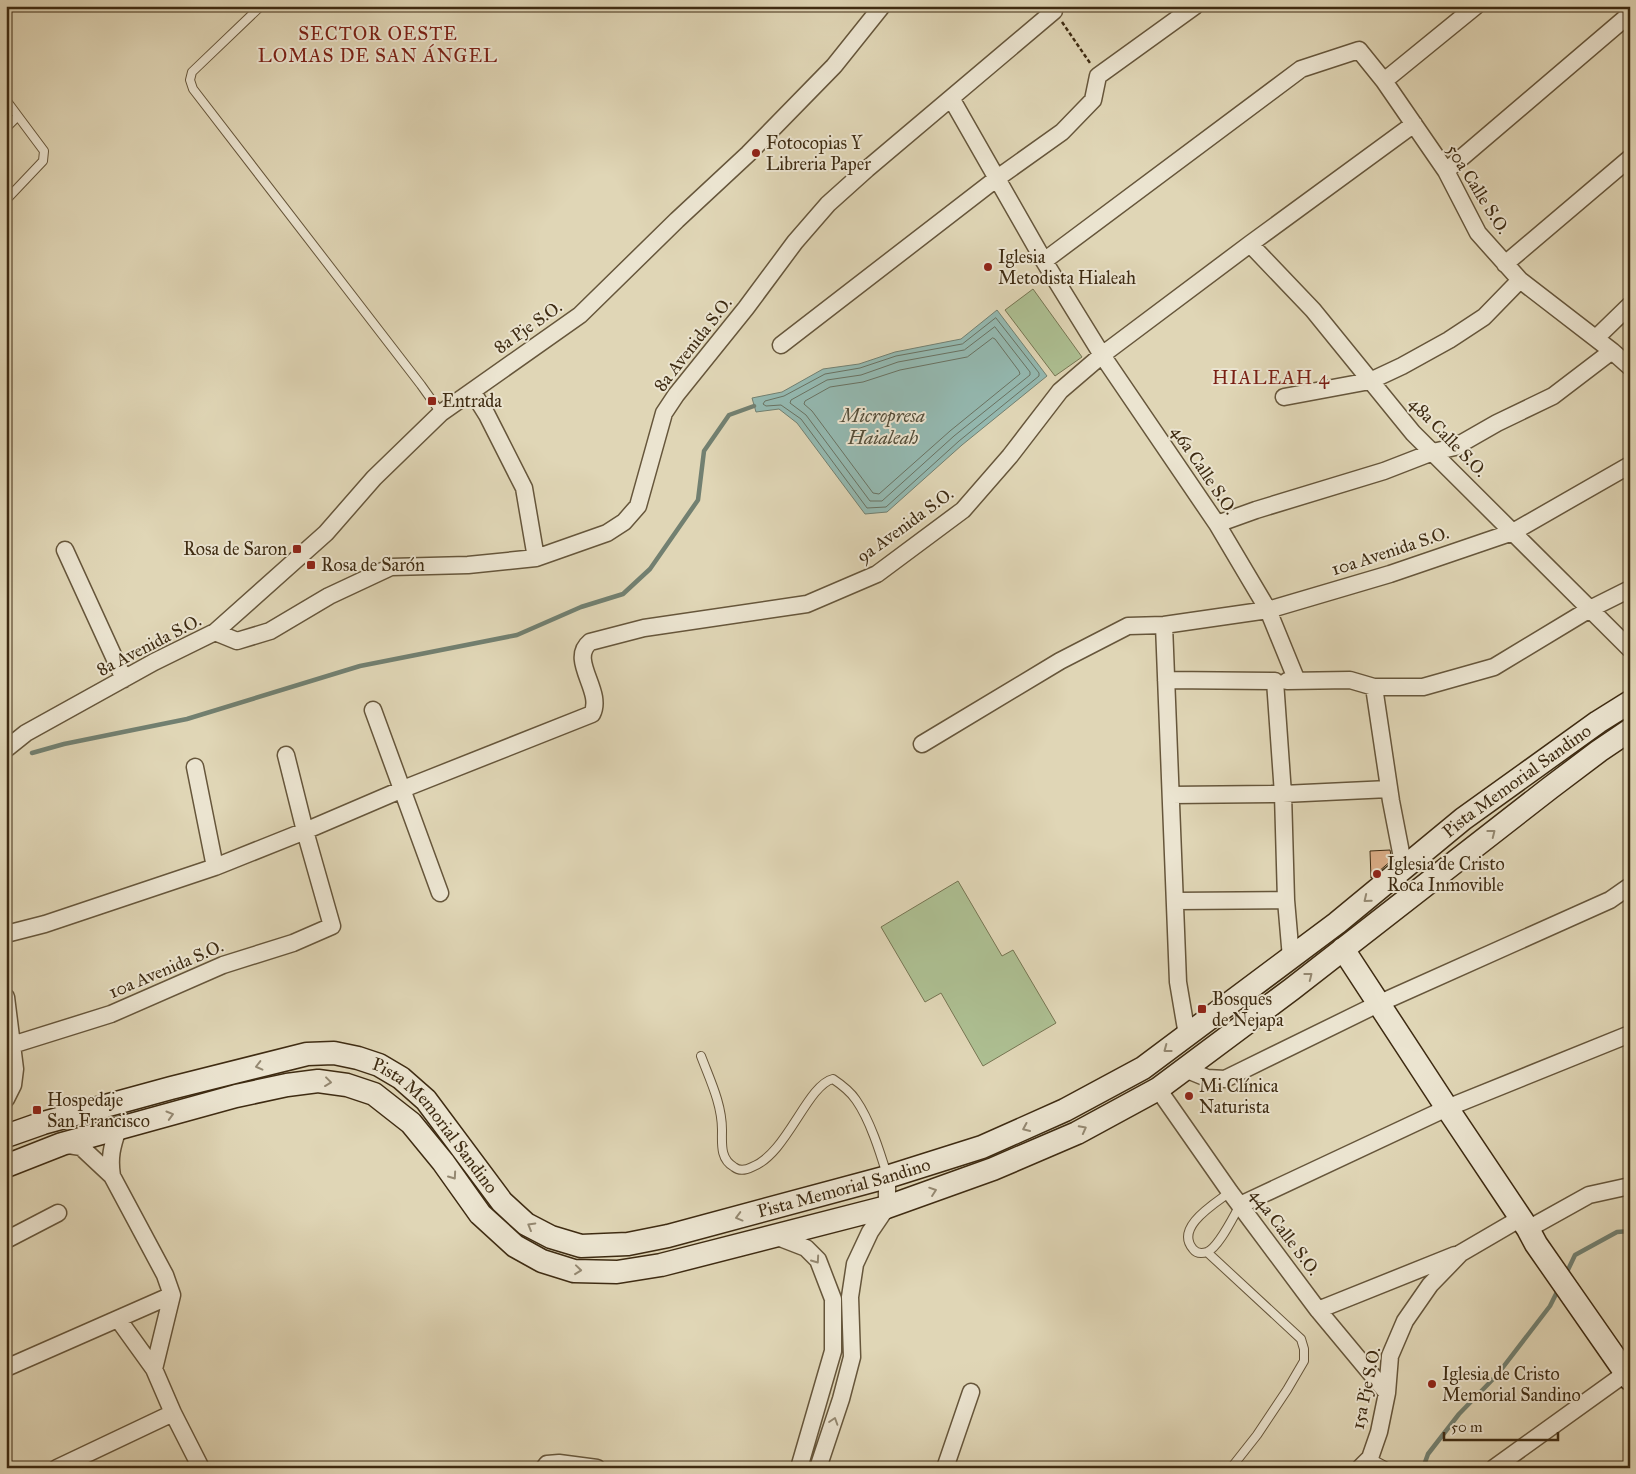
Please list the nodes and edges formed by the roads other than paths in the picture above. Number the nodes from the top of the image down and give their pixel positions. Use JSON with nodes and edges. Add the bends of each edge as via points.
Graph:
{"nodes":[{"id":1,"x":261,"y":6,"type":"edge"},
{"id":2,"x":882,"y":6,"type":"edge"},
{"id":3,"x":1195,"y":6,"type":"edge"},
{"id":4,"x":1476,"y":6,"type":"edge"},
{"id":5,"x":1054,"y":10,"type":"road end"},
{"id":6,"x":1630,"y":14,"type":"edge"},
{"id":7,"x":1384,"y":81,"type":"junction"},
{"id":8,"x":951,"y":98,"type":"junction"},
{"id":9,"x":6,"y":100,"type":"edge"},
{"id":10,"x":18,"y":116,"type":"junction"},
{"id":11,"x":1414,"y":124,"type":"junction"},
{"id":12,"x":6,"y":128,"type":"edge"},
{"id":13,"x":1630,"y":158,"type":"edge"},
{"id":14,"x":1446,"y":171,"type":"junction"},
{"id":15,"x":996,"y":179,"type":"junction"},
{"id":16,"x":6,"y":200,"type":"edge"},
{"id":17,"x":1250,"y":244,"type":"junction"},
{"id":18,"x":1044,"y":261,"type":"junction"},
{"id":19,"x":1505,"y":264,"type":"junction"},
{"id":20,"x":1520,"y":280,"type":"junction"},
{"id":21,"x":1630,"y":305,"type":"edge"},
{"id":22,"x":1596,"y":338,"type":"junction"},
{"id":23,"x":781,"y":345,"type":"dead end"},
{"id":24,"x":1612,"y":351,"type":"junction"},
{"id":25,"x":1102,"y":355,"type":"junction"},
{"id":26,"x":1630,"y":367,"type":"edge"},
{"id":27,"x":1370,"y":381,"type":"junction"},
{"id":28,"x":472,"y":391,"type":"junction"},
{"id":29,"x":1284,"y":397,"type":"dead end"},
{"id":30,"x":441,"y":413,"type":"junction"},
{"id":31,"x":1433,"y":452,"type":"junction"},
{"id":32,"x":1630,"y":465,"type":"edge"},
{"id":33,"x":1217,"y":524,"type":"junction"},
{"id":34,"x":1513,"y":532,"type":"junction"},
{"id":35,"x":65,"y":550,"type":"dead end"},
{"id":36,"x":536,"y":558,"type":"junction"},
{"id":37,"x":1630,"y":589,"type":"edge"},
{"id":38,"x":1590,"y":609,"type":"junction"},
{"id":39,"x":1268,"y":610,"type":"junction"},
{"id":40,"x":1164,"y":625,"type":"junction"},
{"id":41,"x":215,"y":632,"type":"junction"},
{"id":42,"x":1630,"y":649,"type":"edge"},
{"id":43,"x":124,"y":679,"type":"junction"},
{"id":44,"x":1166,"y":680,"type":"junction"},
{"id":45,"x":1275,"y":681,"type":"junction"},
{"id":46,"x":1297,"y":681,"type":"junction"},
{"id":47,"x":1374,"y":687,"type":"junction"},
{"id":48,"x":1630,"y":702,"type":"edge"},
{"id":49,"x":373,"y":710,"type":"dead end"},
{"id":50,"x":1630,"y":730,"type":"edge"},
{"id":51,"x":922,"y":744,"type":"dead end"},
{"id":52,"x":6,"y":748,"type":"edge"},
{"id":53,"x":286,"y":755,"type":"dead end"},
{"id":54,"x":194,"y":767,"type":"dead end"},
{"id":55,"x":403,"y":789,"type":"junction"},
{"id":56,"x":1389,"y":789,"type":"junction"},
{"id":57,"x":1282,"y":794,"type":"junction"},
{"id":58,"x":1171,"y":795,"type":"junction"},
{"id":59,"x":305,"y":831,"type":"junction"},
{"id":60,"x":215,"y":867,"type":"junction"},
{"id":61,"x":1404,"y":868,"type":"junction"},
{"id":62,"x":1630,"y":886,"type":"edge"},
{"id":63,"x":440,"y":894,"type":"dead end"},
{"id":64,"x":1175,"y":900,"type":"junction"},
{"id":65,"x":1286,"y":900,"type":"junction"},
{"id":66,"x":6,"y":934,"type":"edge"},
{"id":67,"x":1343,"y":949,"type":"junction"},
{"id":68,"x":1290,"y":958,"type":"junction"},
{"id":69,"x":6,"y":996,"type":"edge"},
{"id":70,"x":1380,"y":1003,"type":"junction"},
{"id":71,"x":1630,"y":1034,"type":"edge"},
{"id":72,"x":1187,"y":1035,"type":"junction"},
{"id":73,"x":12,"y":1044,"type":"junction"},
{"id":74,"x":701,"y":1056,"type":"dead end"},
{"id":75,"x":1185,"y":1069,"type":"junction"},
{"id":76,"x":1158,"y":1089,"type":"junction"},
{"id":77,"x":6,"y":1099,"type":"edge"},
{"id":78,"x":1447,"y":1108,"type":"junction"},
{"id":79,"x":118,"y":1129,"type":"junction"},
{"id":80,"x":6,"y":1136,"type":"edge"},
{"id":81,"x":62,"y":1144,"type":"junction"},
{"id":82,"x":6,"y":1166,"type":"edge"},
{"id":83,"x":112,"y":1176,"type":"junction"},
{"id":84,"x":887,"y":1177,"type":"junction"},
{"id":85,"x":1630,"y":1186,"type":"edge"},
{"id":86,"x":1230,"y":1192,"type":"junction"},
{"id":87,"x":1240,"y":1205,"type":"junction"},
{"id":88,"x":887,"y":1207,"type":"junction"},
{"id":89,"x":58,"y":1213,"type":"dead end"},
{"id":90,"x":1524,"y":1223,"type":"junction"},
{"id":91,"x":775,"y":1236,"type":"junction"},
{"id":92,"x":6,"y":1240,"type":"edge"},
{"id":93,"x":1207,"y":1252,"type":"junction"},
{"id":94,"x":1461,"y":1253,"type":"junction"},
{"id":95,"x":172,"y":1295,"type":"junction"},
{"id":96,"x":850,"y":1297,"type":"junction"},
{"id":97,"x":833,"y":1299,"type":"junction"},
{"id":98,"x":1318,"y":1310,"type":"junction"},
{"id":99,"x":118,"y":1319,"type":"junction"},
{"id":100,"x":6,"y":1368,"type":"edge"},
{"id":101,"x":154,"y":1370,"type":"junction"},
{"id":102,"x":1628,"y":1376,"type":"edge"},
{"id":103,"x":971,"y":1392,"type":"dead end"},
{"id":104,"x":1387,"y":1393,"type":"junction"},
{"id":105,"x":173,"y":1413,"type":"junction"},
{"id":106,"x":1365,"y":1463,"type":"edge"},
{"id":107,"x":546,"y":1466,"type":"edge"},
{"id":108,"x":57,"y":1468,"type":"edge"},
{"id":109,"x":202,"y":1468,"type":"edge"},
{"id":110,"x":597,"y":1468,"type":"edge"},
{"id":111,"x":799,"y":1468,"type":"edge"},
{"id":112,"x":818,"y":1468,"type":"edge"},
{"id":113,"x":945,"y":1468,"type":"edge"},
{"id":114,"x":1231,"y":1468,"type":"edge"},
{"id":115,"x":1389,"y":1468,"type":"edge"},
{"id":116,"x":1494,"y":1468,"type":"edge"}],
"edges":[{"from":1,"to":30,"type":"lane","via":[[192,72],[193,89]]},
{"from":2,"to":28,"type":"street","name":"8a Pje S.O.","via":[[834,66],[748,154],[580,315]]},
{"from":3,"to":15,"type":"street","via":[[1098,76],[1093,100],[1062,132]]},
{"from":4,"to":7,"type":"street"},
{"from":5,"to":8,"type":"street","name":"8a Avenida S.O."},
{"from":6,"to":14,"type":"street"},
{"from":7,"to":11,"type":"street","name":"50a Calle S.O."},
{"from":7,"to":18,"type":"street","name":"50a Calle S.O.","via":[[1359,50],[1301,69]]},
{"from":8,"to":15,"type":"street","name":"46a Calle S.O."},
{"from":8,"to":36,"type":"street","name":"8a Avenida S.O.","via":[[828,204],[676,395],[664,413],[638,506],[624,522],[607,533]]},
{"from":9,"to":10,"type":"lane"},
{"from":10,"to":12,"type":"lane"},
{"from":10,"to":16,"type":"lane","via":[[44,151],[42,161]]},
{"from":11,"to":14,"type":"street","name":"50a Calle S.O."},
{"from":11,"to":17,"type":"street","name":"9a Avenida S.O."},
{"from":13,"to":19,"type":"street"},
{"from":14,"to":19,"type":"street","name":"50a Calle S.O.","via":[[1478,233]]},
{"from":15,"to":18,"type":"street","name":"46a Calle S.O."},
{"from":15,"to":23,"type":"street"},
{"from":17,"to":25,"type":"street","name":"9a Avenida S.O."},
{"from":17,"to":27,"type":"street","name":"48a Calle S.O.","via":[[1313,310]]},
{"from":18,"to":25,"type":"street","name":"46a Calle S.O."},
{"from":19,"to":20,"type":"street","name":"50a Calle S.O."},
{"from":20,"to":22,"type":"street","name":"50a Calle S.O."},
{"from":20,"to":27,"type":"street","via":[[1484,317],[1449,340]]},
{"from":21,"to":22,"type":"street"},
{"from":22,"to":24,"type":"street","name":"50a Calle S.O."},
{"from":24,"to":26,"type":"street","name":"50a Calle S.O."},
{"from":24,"to":31,"type":"street","via":[[1553,396],[1455,448]]},
{"from":25,"to":33,"type":"street","name":"46a Calle S.O."},
{"from":25,"to":55,"type":"street","name":"9a Avenida S.O.","via":[[1060,391],[1010,456],[962,510],[877,574],[807,604],[644,628],[590,642],[582,654],[596,700],[592,714]]},
{"from":27,"to":29,"type":"street"},
{"from":27,"to":31,"type":"street","name":"48a Calle S.O."},
{"from":28,"to":30,"type":"street","name":"8a Pje S.O."},
{"from":28,"to":36,"type":"street","via":[[524,488]]},
{"from":30,"to":41,"type":"street","name":"8a Pje S.O.","via":[[374,478],[326,534]]},
{"from":31,"to":33,"type":"street","via":[[1384,472]]},
{"from":31,"to":34,"type":"street","name":"48a Calle S.O."},
{"from":32,"to":34,"type":"street","name":"10a Avenida S.O."},
{"from":33,"to":39,"type":"street","name":"46a Calle S.O."},
{"from":34,"to":38,"type":"street","name":"48a Calle S.O."},
{"from":34,"to":39,"type":"street","name":"10a Avenida S.O.","via":[[1390,574]]},
{"from":35,"to":43,"type":"street"},
{"from":36,"to":41,"type":"street","name":"8a Avenida S.O.","via":[[468,566],[391,567],[329,596],[270,631],[237,641]]},
{"from":37,"to":38,"type":"street"},
{"from":38,"to":42,"type":"street","name":"48a Calle S.O."},
{"from":38,"to":47,"type":"street","via":[[1494,667],[1423,687]]},
{"from":39,"to":40,"type":"street","name":"10a Avenida S.O."},
{"from":39,"to":46,"type":"street","name":"46a Calle S.O."},
{"from":40,"to":44,"type":"street"},
{"from":40,"to":51,"type":"street","name":"10a Avenida S.O.","via":[[1128,626],[1060,660]]},
{"from":41,"to":43,"type":"street","name":"8a Avenida S.O."},
{"from":43,"to":52,"type":"street","name":"8a Avenida S.O.","via":[[26,733]]},
{"from":44,"to":45,"type":"street"},
{"from":44,"to":58,"type":"street"},
{"from":45,"to":46,"type":"street"},
{"from":45,"to":57,"type":"street"},
{"from":46,"to":47,"type":"street","via":[[1350,680]]},
{"from":47,"to":56,"type":"street"},
{"from":48,"to":61,"type":"main road","name":"Pista Memorial Sandino","via":[[1463,819]]},
{"from":49,"to":55,"type":"street"},
{"from":67,"to":50,"type":"main road","name":"Pista Memorial Sandino","one_way":true,"via":[[1557,782]]},
{"from":53,"to":59,"type":"street"},
{"from":54,"to":60,"type":"street"},
{"from":55,"to":59,"type":"street"},
{"from":55,"to":63,"type":"street"},
{"from":56,"to":57,"type":"street"},
{"from":56,"to":61,"type":"street"},
{"from":57,"to":58,"type":"street"},
{"from":57,"to":65,"type":"street"},
{"from":58,"to":64,"type":"street"},
{"from":59,"to":60,"type":"street"},
{"from":59,"to":73,"type":"street","name":"10a Avenida S.O.","via":[[332,926],[293,943],[223,965],[111,1014]]},
{"from":60,"to":66,"type":"street"},
{"from":61,"to":68,"type":"main road","name":"Pista Memorial Sandino","one_way":true},
{"from":62,"to":70,"type":"street","via":[[1610,900]]},
{"from":64,"to":65,"type":"street"},
{"from":64,"to":72,"type":"street","via":[[1178,982]]},
{"from":65,"to":68,"type":"street"},
{"from":67,"to":70,"type":"main road"},
{"from":75,"to":67,"type":"main road","name":"Pista Memorial Sandino","one_way":true},
{"from":68,"to":72,"type":"main road","name":"Pista Memorial Sandino"},
{"from":69,"to":73,"type":"street"},
{"from":70,"to":75,"type":"street","via":[[1225,1079],[1207,1078]]},
{"from":70,"to":78,"type":"main road"},
{"from":71,"to":78,"type":"street"},
{"from":72,"to":84,"type":"main road","name":"Pista Memorial Sandino","one_way":true,"via":[[1143,1068],[1065,1110],[982,1147]]},
{"from":73,"to":77,"type":"street","via":[[16,1069]]},
{"from":74,"to":84,"type":"lane","via":[[722,1113],[722,1150],[728,1164],[736,1169],[747,1169],[760,1164],[775,1151],[826,1080],[833,1079],[845,1087],[861,1108],[881,1152]]},
{"from":75,"to":76,"type":"main road","name":"Pista Memorial Sandino"},
{"from":76,"to":86,"type":"street","name":"44a Calle S.O."},
{"from":88,"to":76,"type":"main road","name":"Pista Memorial Sandino","one_way":true,"via":[[1001,1166],[1076,1133]]},
{"from":78,"to":87,"type":"street"},
{"from":78,"to":90,"type":"main road"},
{"from":79,"to":81,"type":"main road","name":"Pista Memorial Sandino"},
{"from":79,"to":83,"type":"street","via":[[110,1163]]},
{"from":79,"to":91,"type":"main road","name":"Pista Memorial Sandino","one_way":true,"via":[[236,1096],[287,1086],[318,1081],[347,1085],[374,1094],[412,1123],[480,1214],[515,1246],[542,1261],[574,1271],[617,1272],[661,1265]]},
{"from":84,"to":80,"type":"main road","name":"Pista Memorial Sandino","one_way":true,"via":[[668,1236],[628,1244],[581,1246],[550,1237],[526,1224],[502,1202],[426,1100],[401,1078],[379,1065],[334,1053],[307,1054],[171,1088]]},
{"from":81,"to":82,"type":"main road","name":"Pista Memorial Sandino"},
{"from":81,"to":83,"type":"street","via":[[81,1147]]},
{"from":83,"to":95,"type":"street","via":[[165,1275]]},
{"from":84,"to":88,"type":"street"},
{"from":85,"to":90,"type":"street","name":"15a Pje S.O.","via":[[1589,1195]]},
{"from":86,"to":87,"type":"street","name":"44a Calle S.O."},
{"from":86,"to":93,"type":"lane","via":[[1198,1217],[1190,1228],[1188,1244],[1195,1252]]},
{"from":87,"to":93,"type":"lane","via":[[1215,1245]]},
{"from":87,"to":98,"type":"street","name":"44a Calle S.O."},
{"from":88,"to":91,"type":"main road","name":"Pista Memorial Sandino"},
{"from":88,"to":96,"type":"street","via":[[870,1232],[855,1264]]},
{"from":89,"to":92,"type":"street"},
{"from":90,"to":94,"type":"street","name":"15a Pje S.O."},
{"from":90,"to":102,"type":"main road"},
{"from":91,"to":97,"type":"street","one_way":true,"via":[[806,1248],[818,1260]]},
{"from":93,"to":114,"type":"lane","via":[[1301,1338],[1304,1349],[1304,1361],[1287,1390]]},
{"from":94,"to":98,"type":"street"},
{"from":94,"to":104,"type":"street","name":"15a Pje S.O.","via":[[1430,1285],[1405,1321],[1390,1356]]},
{"from":95,"to":99,"type":"street"},
{"from":95,"to":101,"type":"street"},
{"from":96,"to":97,"type":"street"},
{"from":112,"to":96,"type":"street","one_way":true,"via":[[852,1357]]},
{"from":97,"to":111,"type":"street","via":[[833,1351]]},
{"from":98,"to":104,"type":"street","name":"44a Calle S.O."},
{"from":99,"to":100,"type":"street"},
{"from":99,"to":101,"type":"street"},
{"from":101,"to":105,"type":"street"},
{"from":102,"to":116,"type":"street"},
{"from":103,"to":113,"type":"street"},
{"from":104,"to":106,"type":"street","name":"15a Pje S.O.","via":[[1379,1432]]},
{"from":105,"to":108,"type":"street"},
{"from":105,"to":109,"type":"street"},
{"from":106,"to":115,"type":"lane"},
{"from":107,"to":110,"type":"street","via":[[559,1463]]}]}
